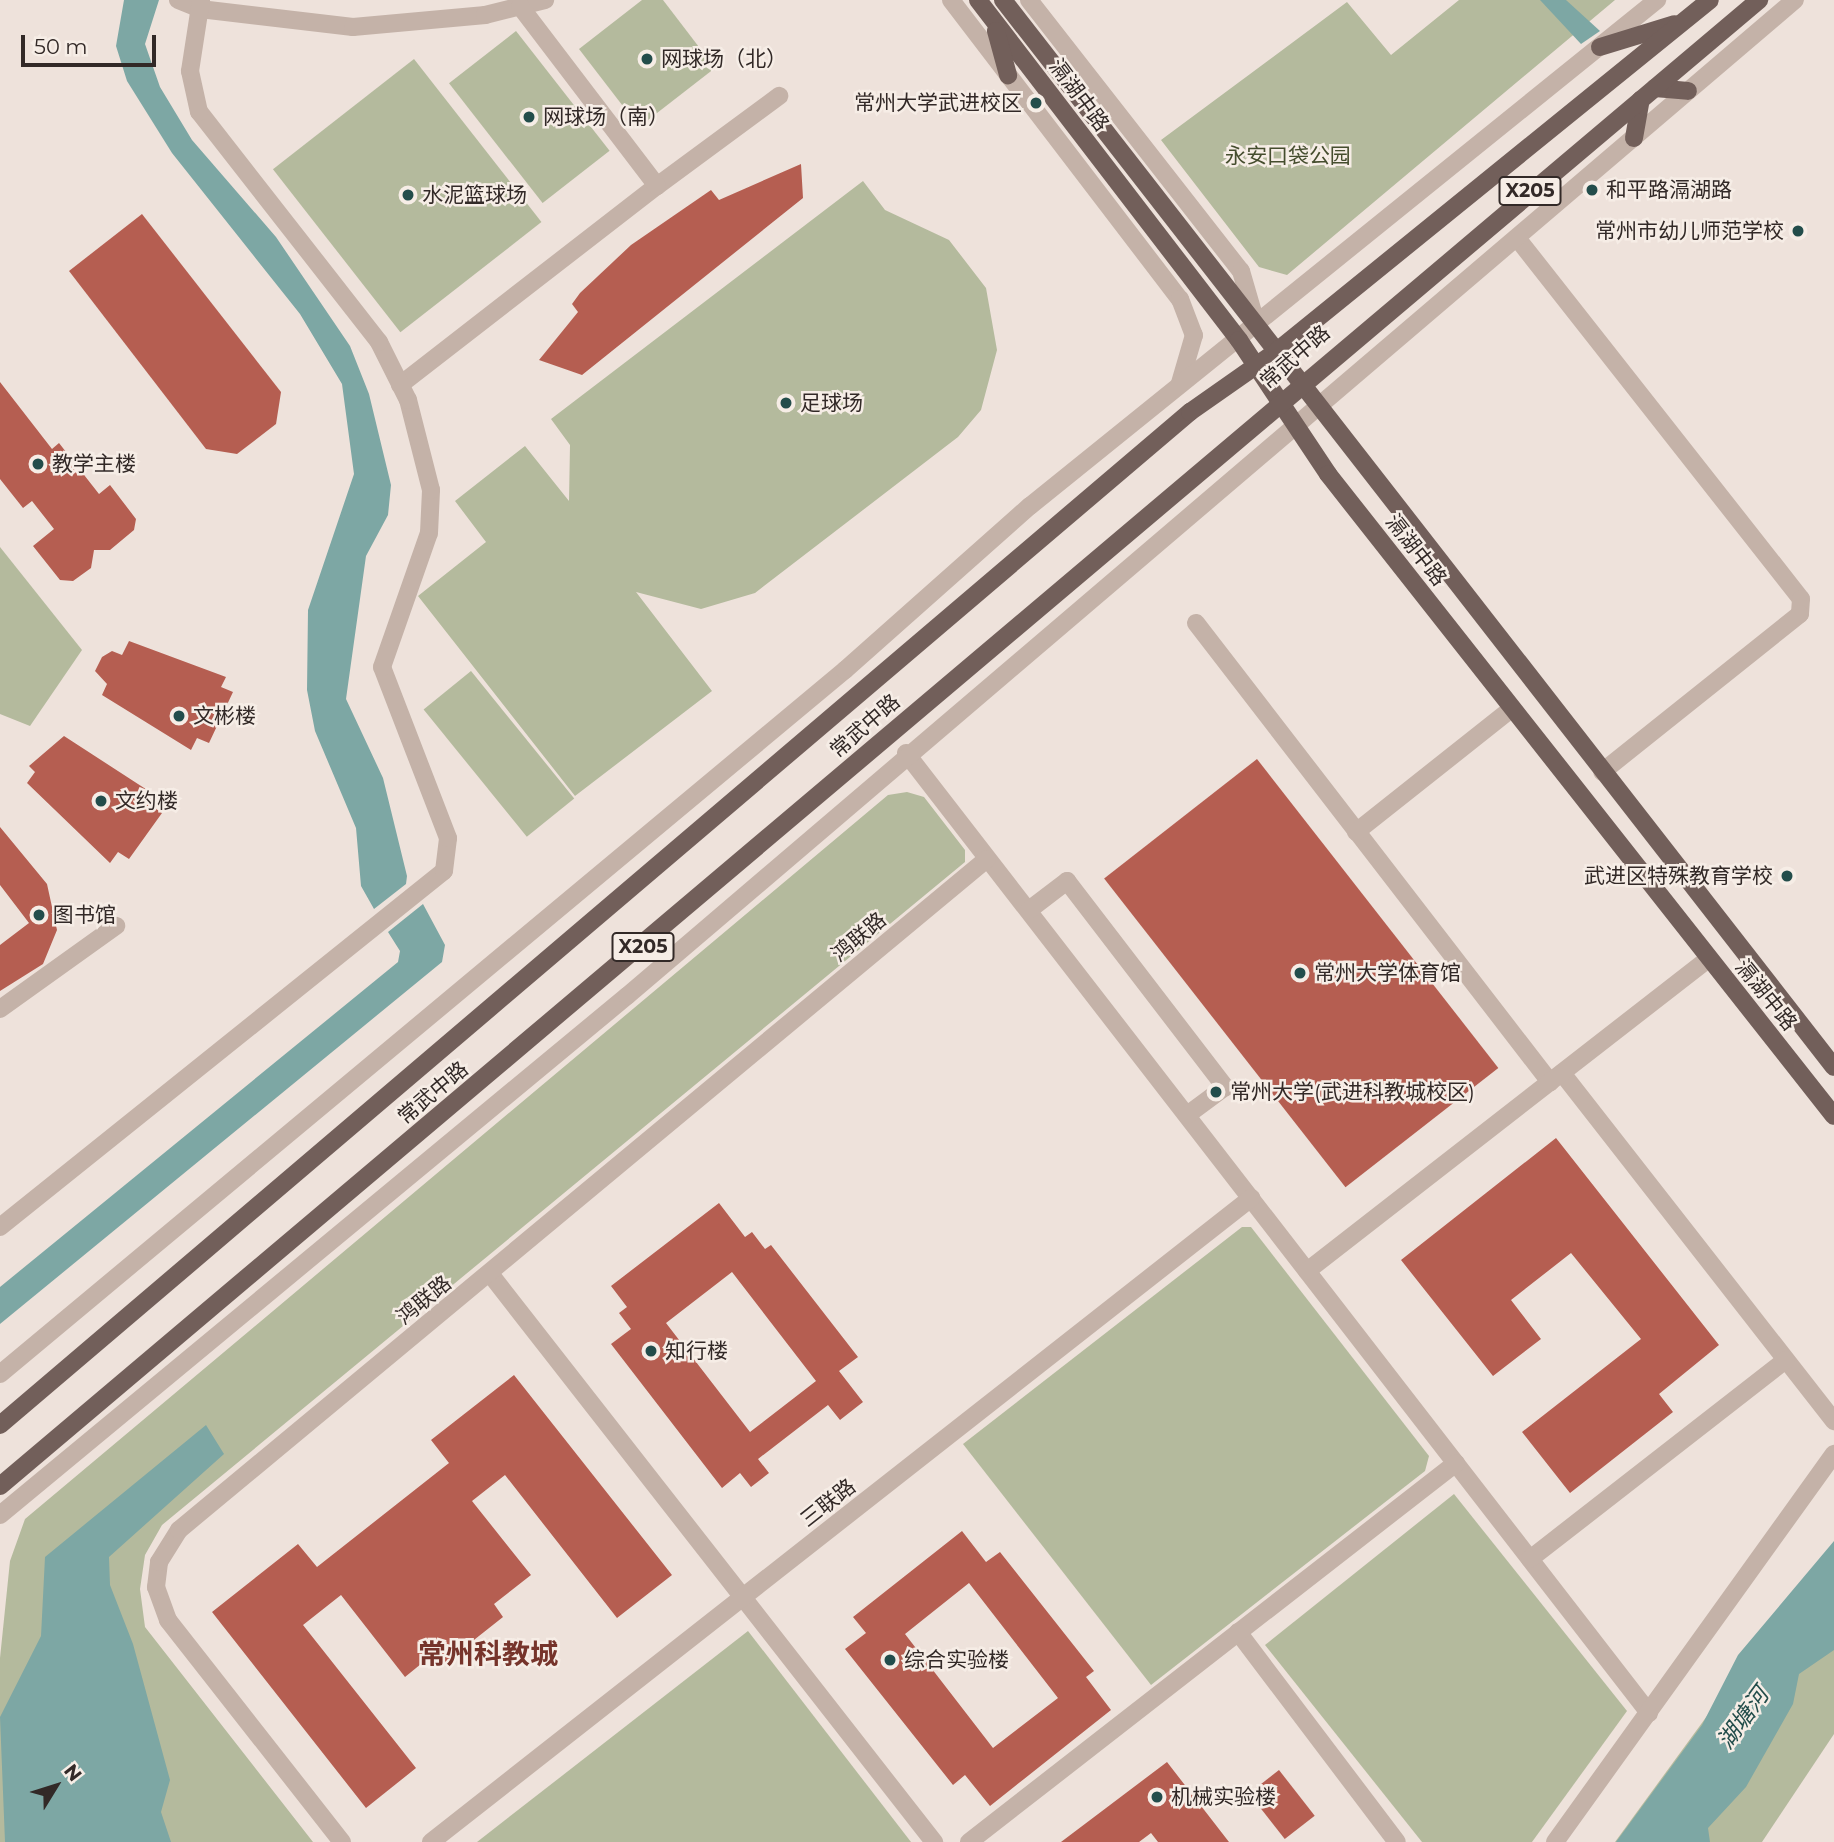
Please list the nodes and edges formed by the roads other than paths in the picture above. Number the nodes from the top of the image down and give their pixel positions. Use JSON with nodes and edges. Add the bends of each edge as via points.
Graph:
{"nodes":[{"id":1,"x":178,"y":0,"type":"edge"},
{"id":2,"x":463,"y":0,"type":"edge"},
{"id":3,"x":545,"y":0,"type":"edge"},
{"id":4,"x":951,"y":0,"type":"edge"},
{"id":5,"x":978,"y":0,"type":"edge"},
{"id":6,"x":1003,"y":0,"type":"edge"},
{"id":7,"x":1030,"y":0,"type":"edge"},
{"id":8,"x":1657,"y":0,"type":"edge"},
{"id":9,"x":1710,"y":0,"type":"edge"},
{"id":10,"x":1759,"y":0,"type":"edge"},
{"id":11,"x":1795,"y":0,"type":"edge"},
{"id":12,"x":201,"y":5,"type":"edge"},
{"id":13,"x":520,"y":6,"type":"junction"},
{"id":14,"x":475,"y":16,"type":"junction"},
{"id":15,"x":994,"y":21,"type":"junction"},
{"id":16,"x":1685,"y":21,"type":"junction"},
{"id":17,"x":1601,"y":47,"type":"junction"},
{"id":18,"x":1008,"y":75,"type":"junction"},
{"id":19,"x":1688,"y":91,"type":"junction"},
{"id":20,"x":1648,"y":94,"type":"junction"},
{"id":21,"x":779,"y":96,"type":"dead end"},
{"id":22,"x":1634,"y":138,"type":"junction"},
{"id":23,"x":657,"y":186,"type":"junction"},
{"id":24,"x":1517,"y":238,"type":"junction"},
{"id":25,"x":1257,"y":326,"type":"junction"},
{"id":26,"x":1238,"y":340,"type":"junction"},
{"id":27,"x":1277,"y":351,"type":"junction"},
{"id":28,"x":1256,"y":366,"type":"junction"},
{"id":29,"x":1301,"y":382,"type":"junction"},
{"id":30,"x":400,"y":385,"type":"junction"},
{"id":31,"x":1177,"y":389,"type":"junction"},
{"id":32,"x":1279,"y":400,"type":"junction"},
{"id":33,"x":1319,"y":406,"type":"junction"},
{"id":34,"x":1296,"y":426,"type":"junction"},
{"id":35,"x":1196,"y":623,"type":"dead end"},
{"id":36,"x":1511,"y":709,"type":"junction"},
{"id":37,"x":906,"y":753,"type":"junction"},
{"id":38,"x":1602,"y":772,"type":"junction"},
{"id":39,"x":1356,"y":832,"type":"junction"},
{"id":40,"x":987,"y":859,"type":"junction"},
{"id":41,"x":1029,"y":911,"type":"junction"},
{"id":42,"x":116,"y":926,"type":"dead end"},
{"id":43,"x":1708,"y":959,"type":"junction"},
{"id":44,"x":0,"y":1009,"type":"edge"},
{"id":45,"x":1834,"y":1067,"type":"edge"},
{"id":46,"x":1556,"y":1078,"type":"junction"},
{"id":47,"x":1187,"y":1115,"type":"junction"},
{"id":48,"x":1834,"y":1116,"type":"edge"},
{"id":49,"x":1251,"y":1198,"type":"junction"},
{"id":50,"x":0,"y":1227,"type":"edge"},
{"id":51,"x":1307,"y":1271,"type":"junction"},
{"id":52,"x":491,"y":1275,"type":"junction"},
{"id":53,"x":1786,"y":1360,"type":"junction"},
{"id":54,"x":0,"y":1374,"type":"edge"},
{"id":55,"x":1834,"y":1421,"type":"edge"},
{"id":56,"x":0,"y":1425,"type":"edge"},
{"id":57,"x":1834,"y":1454,"type":"edge"},
{"id":58,"x":1456,"y":1462,"type":"junction"},
{"id":59,"x":0,"y":1486,"type":"edge"},
{"id":60,"x":0,"y":1516,"type":"edge"},
{"id":61,"x":1530,"y":1559,"type":"junction"},
{"id":62,"x":741,"y":1600,"type":"junction"},
{"id":63,"x":1238,"y":1632,"type":"junction"},
{"id":64,"x":1649,"y":1713,"type":"junction"},
{"id":65,"x":342,"y":1842,"type":"edge"},
{"id":66,"x":431,"y":1842,"type":"edge"},
{"id":67,"x":934,"y":1842,"type":"edge"},
{"id":68,"x":969,"y":1842,"type":"edge"},
{"id":69,"x":1397,"y":1842,"type":"edge"},
{"id":70,"x":1555,"y":1842,"type":"edge"}],
"edges":[{"from":1,"to":12,"type":"street"},
{"from":2,"to":14,"type":"street"},
{"from":3,"to":13,"type":"street"},
{"from":4,"to":18,"type":"street"},
{"from":5,"to":15,"type":"main road","name":"滆湖中路"},
{"from":6,"to":25,"type":"main road","name":"滆湖中路"},
{"from":7,"to":25,"type":"street","via":[[1241,271]]},
{"from":8,"to":17,"type":"street"},
{"from":9,"to":16,"type":"main road","name":"常武中路","number":"X205"},
{"from":10,"to":20,"type":"main road","name":"常武中路","number":"X205"},
{"from":11,"to":19,"type":"street"},
{"from":12,"to":14,"type":"street","via":[[353,27]]},
{"from":12,"to":30,"type":"street","via":[[190,71],[199,112],[379,342]]},
{"from":13,"to":14,"type":"street"},
{"from":13,"to":23,"type":"street"},
{"from":15,"to":18,"type":"main road"},
{"from":15,"to":26,"type":"main road","name":"滆湖中路"},
{"from":16,"to":17,"type":"main road"},
{"from":16,"to":27,"type":"main road","name":"常武中路","number":"X205"},
{"from":17,"to":25,"type":"street"},
{"from":18,"to":31,"type":"street","via":[[1180,299],[1194,351]]},
{"from":19,"to":20,"type":"main road"},
{"from":19,"to":22,"type":"street"},
{"from":20,"to":22,"type":"main road"},
{"from":20,"to":29,"type":"main road","name":"常武中路","number":"X205"},
{"from":21,"to":23,"type":"street"},
{"from":22,"to":24,"type":"street"},
{"from":23,"to":30,"type":"street"},
{"from":24,"to":33,"type":"street"},
{"from":24,"to":38,"type":"street","via":[[1801,599],[1800,614]]},
{"from":25,"to":26,"type":"street"},
{"from":25,"to":27,"type":"main road","name":"滆湖中路"},
{"from":26,"to":28,"type":"main road","name":"滆湖中路"},
{"from":26,"to":31,"type":"street"},
{"from":27,"to":28,"type":"main road","name":"常武中路","number":"X205"},
{"from":27,"to":29,"type":"main road","name":"滆湖中路"},
{"from":28,"to":32,"type":"main road","name":"滆湖中路"},
{"from":28,"to":56,"type":"main road","name":"常武中路","number":"X205","via":[[1190,412]]},
{"from":29,"to":32,"type":"main road","name":"常武中路","number":"X205"},
{"from":29,"to":33,"type":"main road","name":"滆湖中路"},
{"from":30,"to":50,"type":"street","via":[[430,490],[429,533],[382,667],[448,838],[444,871]]},
{"from":31,"to":54,"type":"street"},
{"from":32,"to":34,"type":"main road","name":"滆湖中路"},
{"from":32,"to":59,"type":"main road","name":"常武中路","number":"X205","via":[[600,984]]},
{"from":33,"to":34,"type":"street"},
{"from":33,"to":38,"type":"main road","name":"滆湖中路"},
{"from":34,"to":36,"type":"main road","name":"滆湖中路"},
{"from":34,"to":37,"type":"street"},
{"from":35,"to":39,"type":"street"},
{"from":36,"to":39,"type":"street"},
{"from":36,"to":43,"type":"main road","name":"滆湖中路"},
{"from":37,"to":40,"type":"street"},
{"from":37,"to":60,"type":"street","via":[[627,996]]},
{"from":38,"to":45,"type":"main road","name":"滆湖中路"},
{"from":39,"to":46,"type":"street"},
{"from":40,"to":41,"type":"street"},
{"from":40,"to":52,"type":"street","name":"鸿联路"},
{"from":41,"to":47,"type":"street"},
{"from":41,"to":47,"type":"street","via":[[1067,881],[1224,1087]]},
{"from":42,"to":44,"type":"street"},
{"from":43,"to":46,"type":"street"},
{"from":43,"to":48,"type":"main road","name":"滆湖中路"},
{"from":46,"to":51,"type":"street"},
{"from":46,"to":53,"type":"street"},
{"from":47,"to":49,"type":"street"},
{"from":49,"to":51,"type":"street"},
{"from":49,"to":62,"type":"street","name":"三联路"},
{"from":51,"to":58,"type":"street"},
{"from":52,"to":62,"type":"street"},
{"from":52,"to":65,"type":"street","name":"鸿联路","via":[[179,1530],[159,1562],[156,1587],[168,1620]]},
{"from":53,"to":55,"type":"street"},
{"from":53,"to":61,"type":"street"},
{"from":57,"to":64,"type":"street"},
{"from":58,"to":61,"type":"street"},
{"from":58,"to":63,"type":"street"},
{"from":61,"to":64,"type":"street"},
{"from":62,"to":66,"type":"street","name":"三联路"},
{"from":62,"to":67,"type":"street"},
{"from":63,"to":68,"type":"street"},
{"from":63,"to":69,"type":"street"},
{"from":64,"to":70,"type":"street"}]}
